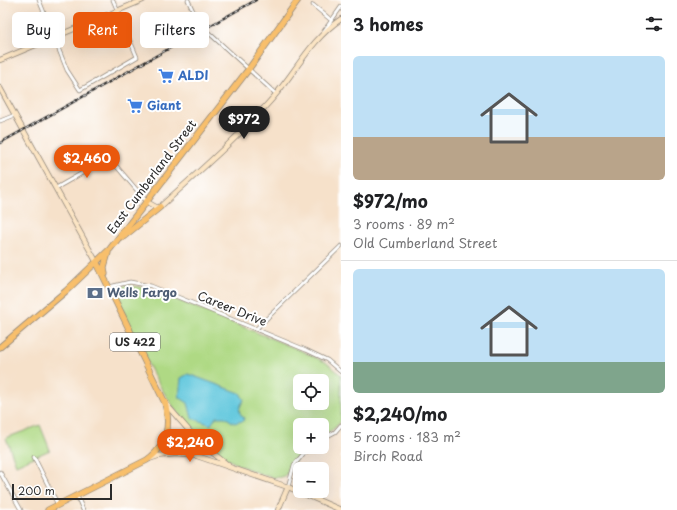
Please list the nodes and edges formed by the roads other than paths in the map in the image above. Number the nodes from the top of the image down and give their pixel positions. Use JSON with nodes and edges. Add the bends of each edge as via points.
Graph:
{"nodes":[{"id":1,"x":39,"y":0,"type":"edge"},
{"id":2,"x":113,"y":0,"type":"edge"},
{"id":3,"x":143,"y":0,"type":"edge"},
{"id":4,"x":188,"y":0,"type":"edge"},
{"id":5,"x":298,"y":0,"type":"edge"},
{"id":6,"x":313,"y":5,"type":"dead end"},
{"id":7,"x":341,"y":8,"type":"edge"},
{"id":8,"x":118,"y":10,"type":"junction"},
{"id":9,"x":44,"y":12,"type":"edge"},
{"id":10,"x":341,"y":19,"type":"edge"},
{"id":11,"x":331,"y":20,"type":"junction"},
{"id":12,"x":65,"y":32,"type":"edge"},
{"id":13,"x":323,"y":33,"type":"junction"},
{"id":14,"x":28,"y":48,"type":"edge"},
{"id":15,"x":58,"y":48,"type":"edge"},
{"id":16,"x":0,"y":60,"type":"edge"},
{"id":17,"x":248,"y":70,"type":"junction"},
{"id":18,"x":0,"y":88,"type":"edge"},
{"id":19,"x":277,"y":94,"type":"junction"},
{"id":20,"x":15,"y":115,"type":"junction"},
{"id":21,"x":0,"y":121,"type":"edge"},
{"id":22,"x":56,"y":188,"type":"junction"},
{"id":23,"x":147,"y":202,"type":"junction"},
{"id":24,"x":160,"y":206,"type":"junction"},
{"id":25,"x":115,"y":243,"type":"junction"},
{"id":26,"x":341,"y":246,"type":"edge"},
{"id":27,"x":110,"y":249,"type":"junction"},
{"id":28,"x":97,"y":263,"type":"junction"},
{"id":29,"x":106,"y":280,"type":"junction"},
{"id":30,"x":109,"y":288,"type":"junction"},
{"id":31,"x":257,"y":328,"type":"junction"},
{"id":32,"x":0,"y":347,"type":"edge"},
{"id":33,"x":341,"y":372,"type":"edge"},
{"id":34,"x":165,"y":403,"type":"junction"},
{"id":35,"x":341,"y":425,"type":"edge"},
{"id":36,"x":329,"y":435,"type":"edge"},
{"id":37,"x":303,"y":454,"type":"edge"},
{"id":38,"x":34,"y":457,"type":"dead end"},
{"id":39,"x":147,"y":460,"type":"junction"},
{"id":40,"x":233,"y":468,"type":"junction"},
{"id":41,"x":0,"y":472,"type":"edge"},
{"id":42,"x":288,"y":487,"type":"junction"},
{"id":43,"x":76,"y":496,"type":"junction"},
{"id":44,"x":58,"y":505,"type":"junction"},
{"id":45,"x":21,"y":510,"type":"edge"},
{"id":46,"x":48,"y":510,"type":"edge"},
{"id":47,"x":83,"y":510,"type":"edge"},
{"id":48,"x":278,"y":510,"type":"edge"},
{"id":49,"x":341,"y":510,"type":"edge"}],
"edges":[{"from":1,"to":9,"type":"street"},
{"from":2,"to":8,"type":"street"},
{"from":3,"to":8,"type":"street"},
{"from":4,"to":17,"type":"street","via":[[198,22]]},
{"from":5,"to":17,"type":"highway","name":"East Cumberland Street","number":"US 422"},
{"from":6,"to":11,"type":"street"},
{"from":7,"to":11,"type":"street"},
{"from":8,"to":12,"type":"street"},
{"from":8,"to":15,"type":"street","via":[[137,57],[80,90],[67,70]]},
{"from":10,"to":13,"type":"street"},
{"from":11,"to":13,"type":"street"},
{"from":13,"to":19,"type":"street"},
{"from":14,"to":16,"type":"street"},
{"from":17,"to":19,"type":"street"},
{"from":17,"to":23,"type":"highway","name":"East Cumberland Street","number":"US 422"},
{"from":18,"to":20,"type":"street"},
{"from":19,"to":24,"type":"street"},
{"from":20,"to":21,"type":"street"},
{"from":20,"to":22,"type":"street"},
{"from":22,"to":23,"type":"street","via":[[87,171],[106,154]]},
{"from":22,"to":28,"type":"street"},
{"from":23,"to":24,"type":"street","via":[[156,207]]},
{"from":23,"to":25,"type":"highway","name":"East Cumberland Street","number":"US 422"},
{"from":24,"to":25,"type":"highway"},
{"from":25,"to":27,"type":"highway","name":"East Cumberland Street","number":"US 422"},
{"from":26,"to":31,"type":"street"},
{"from":27,"to":28,"type":"highway","name":"East Cumberland Street","number":"US 422"},
{"from":27,"to":29,"type":"highway","number":"US 422","via":[[104,267]]},
{"from":28,"to":29,"type":"highway"},
{"from":28,"to":32,"type":"highway","name":"East Cumberland Street","number":"US 422"},
{"from":29,"to":30,"type":"highway","number":"US 422"},
{"from":30,"to":31,"type":"street","name":"Career Drive","via":[[130,282],[151,286]]},
{"from":30,"to":34,"type":"highway","number":"US 422"},
{"from":31,"to":33,"type":"street","name":"Career Drive","via":[[318,356]]},
{"from":34,"to":39,"type":"highway","number":"US 422","via":[[169,423],[166,435],[159,449]]},
{"from":34,"to":40,"type":"street","via":[[199,442]]},
{"from":35,"to":36,"type":"street"},
{"from":37,"to":42,"type":"street","via":[[294,465]]},
{"from":38,"to":44,"type":"street"},
{"from":39,"to":40,"type":"street","via":[[158,456],[186,454]]},
{"from":39,"to":43,"type":"highway","number":"US 422"},
{"from":40,"to":42,"type":"street"},
{"from":41,"to":45,"type":"street"},
{"from":42,"to":48,"type":"street"},
{"from":42,"to":49,"type":"street"},
{"from":43,"to":44,"type":"highway","number":"US 422"},
{"from":43,"to":47,"type":"street"},
{"from":44,"to":46,"type":"highway","number":"US 422"}]}
